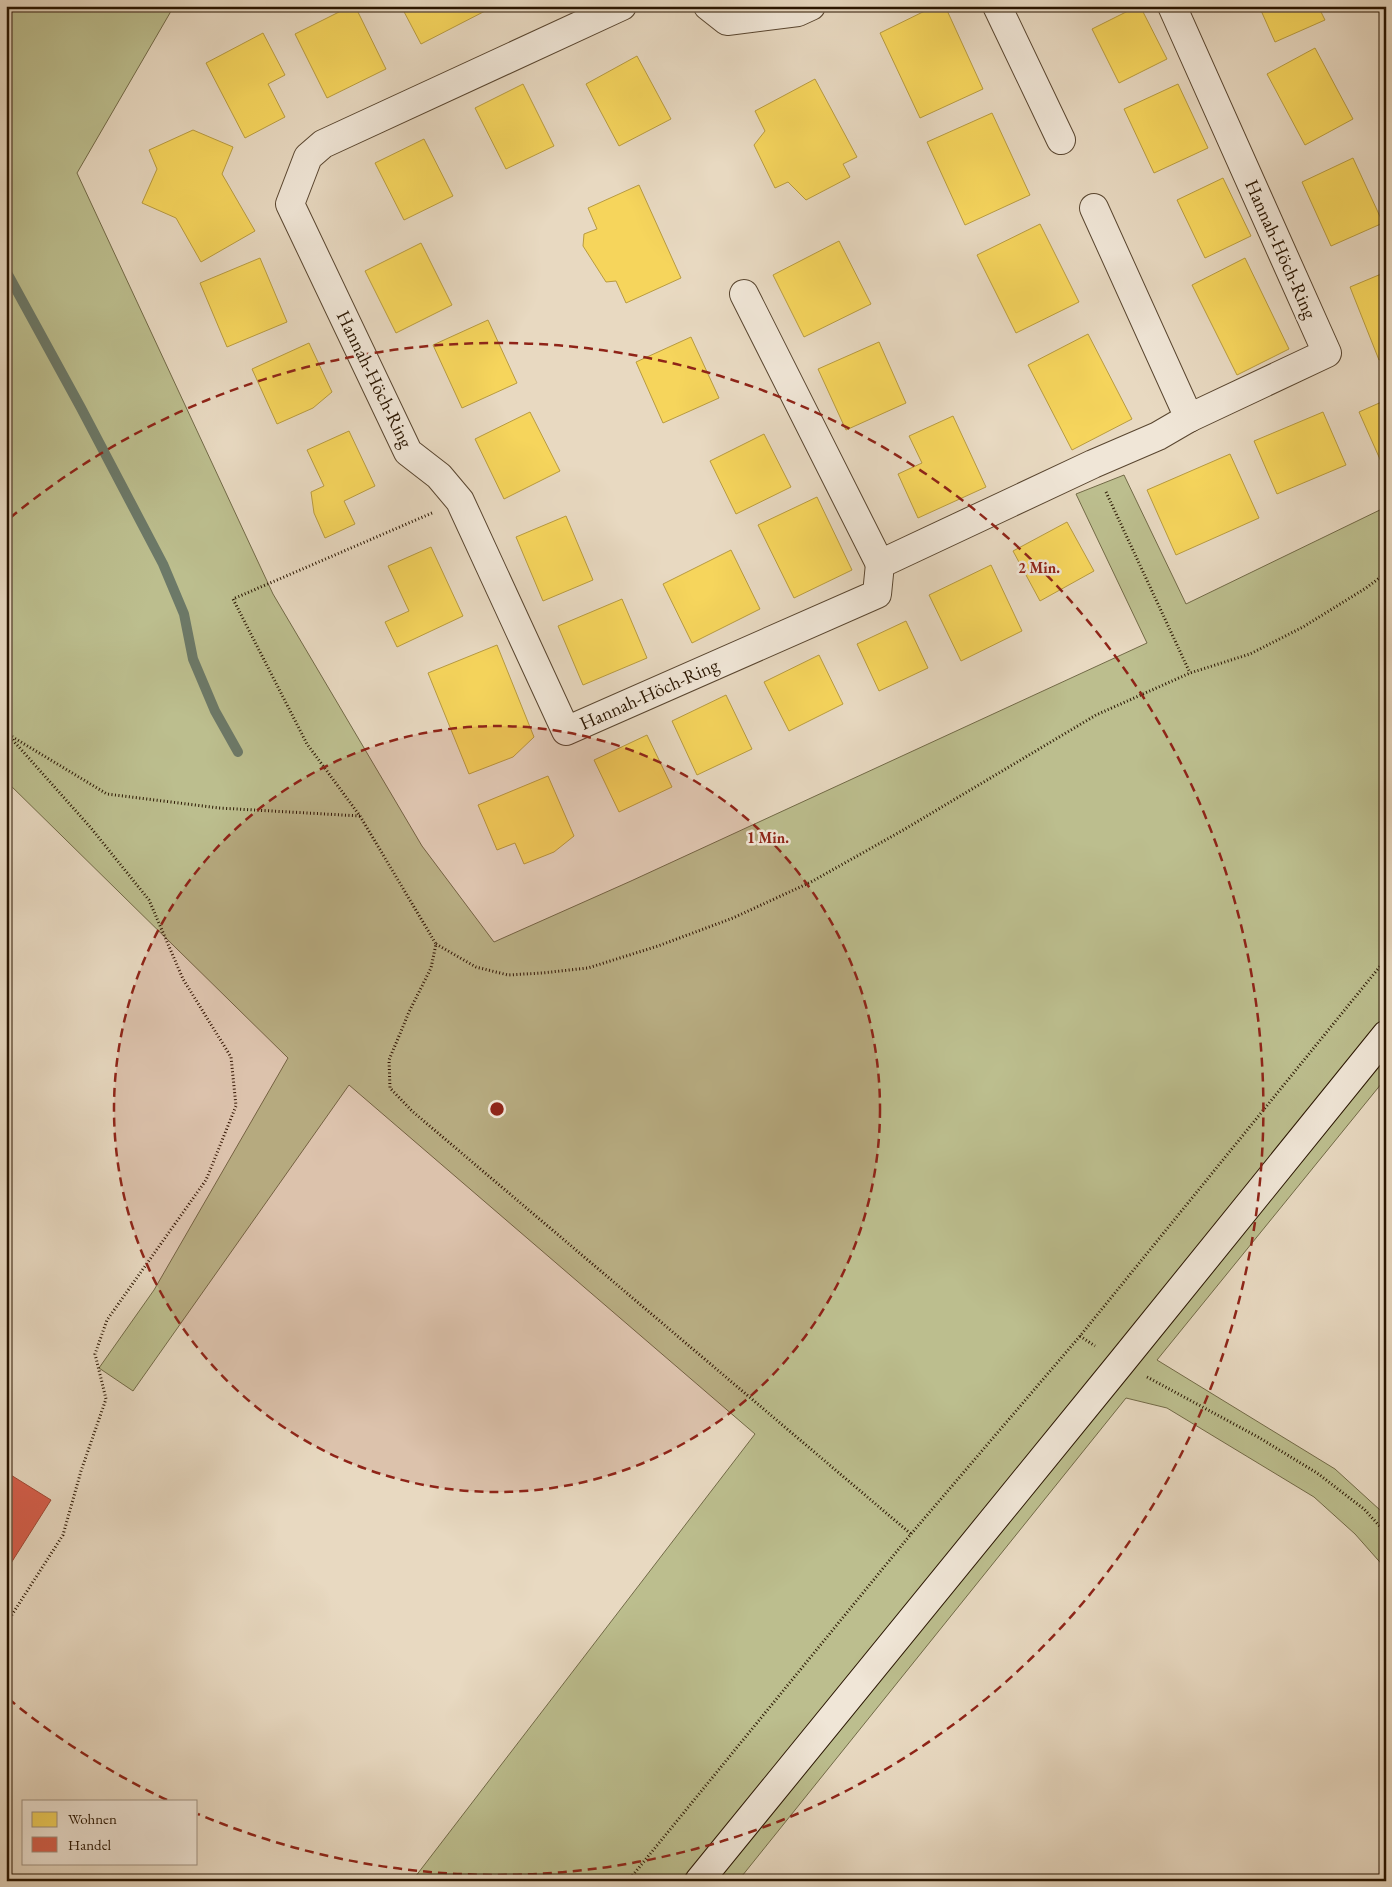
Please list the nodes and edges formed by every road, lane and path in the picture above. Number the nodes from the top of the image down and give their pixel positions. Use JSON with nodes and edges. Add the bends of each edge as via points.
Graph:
{"nodes":[{"id":1,"x":622,"y":6,"type":"edge"},
{"id":2,"x":708,"y":6,"type":"edge"},
{"id":3,"x":812,"y":6,"type":"edge"},
{"id":4,"x":997,"y":6,"type":"edge"},
{"id":5,"x":1172,"y":6,"type":"edge"},
{"id":6,"x":1061,"y":140,"type":"dead end"},
{"id":7,"x":1094,"y":208,"type":"dead end"},
{"id":8,"x":744,"y":294,"type":"dead end"},
{"id":9,"x":1189,"y":418,"type":"junction"},
{"id":10,"x":1092,"y":464,"type":"junction"},
{"id":11,"x":460,"y":501,"type":"junction"},
{"id":12,"x":880,"y":564,"type":"junction"},
{"id":13,"x":1386,"y":573,"type":"edge"},
{"id":14,"x":1190,"y":673,"type":"junction"},
{"id":15,"x":6,"y":734,"type":"edge"},
{"id":16,"x":10,"y":737,"type":"junction"},
{"id":17,"x":360,"y":816,"type":"junction"},
{"id":18,"x":436,"y":944,"type":"junction"},
{"id":19,"x":1386,"y":959,"type":"edge"},
{"id":20,"x":1386,"y":1035,"type":"edge"},
{"id":21,"x":1120,"y":1364,"type":"junction"},
{"id":22,"x":1386,"y":1533,"type":"edge"},
{"id":23,"x":911,"y":1534,"type":"junction"},
{"id":24,"x":6,"y":1624,"type":"edge"},
{"id":25,"x":628,"y":1881,"type":"edge"},
{"id":26,"x":699,"y":1881,"type":"edge"}],
"edges":[{"from":1,"to":11,"type":"street","name":"Hannah-Höch-Ring","via":[[323,144],[308,157],[290,204],[408,452],[439,476]]},
{"from":2,"to":3,"type":"street","via":[[727,22],[798,12]]},
{"from":4,"to":6,"type":"street"},
{"from":5,"to":9,"type":"street","name":"Hannah-Höch-Ring","via":[[1327,353]]},
{"from":7,"to":9,"type":"street"},
{"from":8,"to":12,"type":"street"},
{"from":9,"to":10,"type":"street","name":"Hannah-Höch-Ring","via":[[1158,436]]},
{"from":10,"to":12,"type":"street","name":"Hannah-Höch-Ring"},
{"from":10,"to":14,"type":"path"},
{"from":11,"to":12,"type":"street","name":"Hannah-Höch-Ring","via":[[566,731],[877,594]]},
{"from":11,"to":17,"type":"path","via":[[233,598],[307,744]]},
{"from":13,"to":14,"type":"path","via":[[1302,627],[1250,654]]},
{"from":14,"to":18,"type":"path","via":[[1080,724],[811,882],[733,918],[658,946],[588,968],[508,974],[476,967]]},
{"from":15,"to":16,"type":"path"},
{"from":16,"to":17,"type":"path","via":[[107,794],[219,808]]},
{"from":16,"to":24,"type":"path","via":[[91,828],[149,900],[183,979],[231,1057],[236,1106],[206,1180],[107,1320],[96,1354],[106,1399],[63,1536]]},
{"from":17,"to":18,"type":"path"},
{"from":18,"to":23,"type":"path","via":[[431,968],[389,1060],[390,1088],[412,1112]]},
{"from":19,"to":23,"type":"path","via":[[1080,1336]]},
{"from":20,"to":21,"type":"street"},
{"from":21,"to":22,"type":"path","via":[[1258,1437],[1318,1474],[1364,1509]]},
{"from":21,"to":26,"type":"street"},
{"from":23,"to":25,"type":"path"}]}
